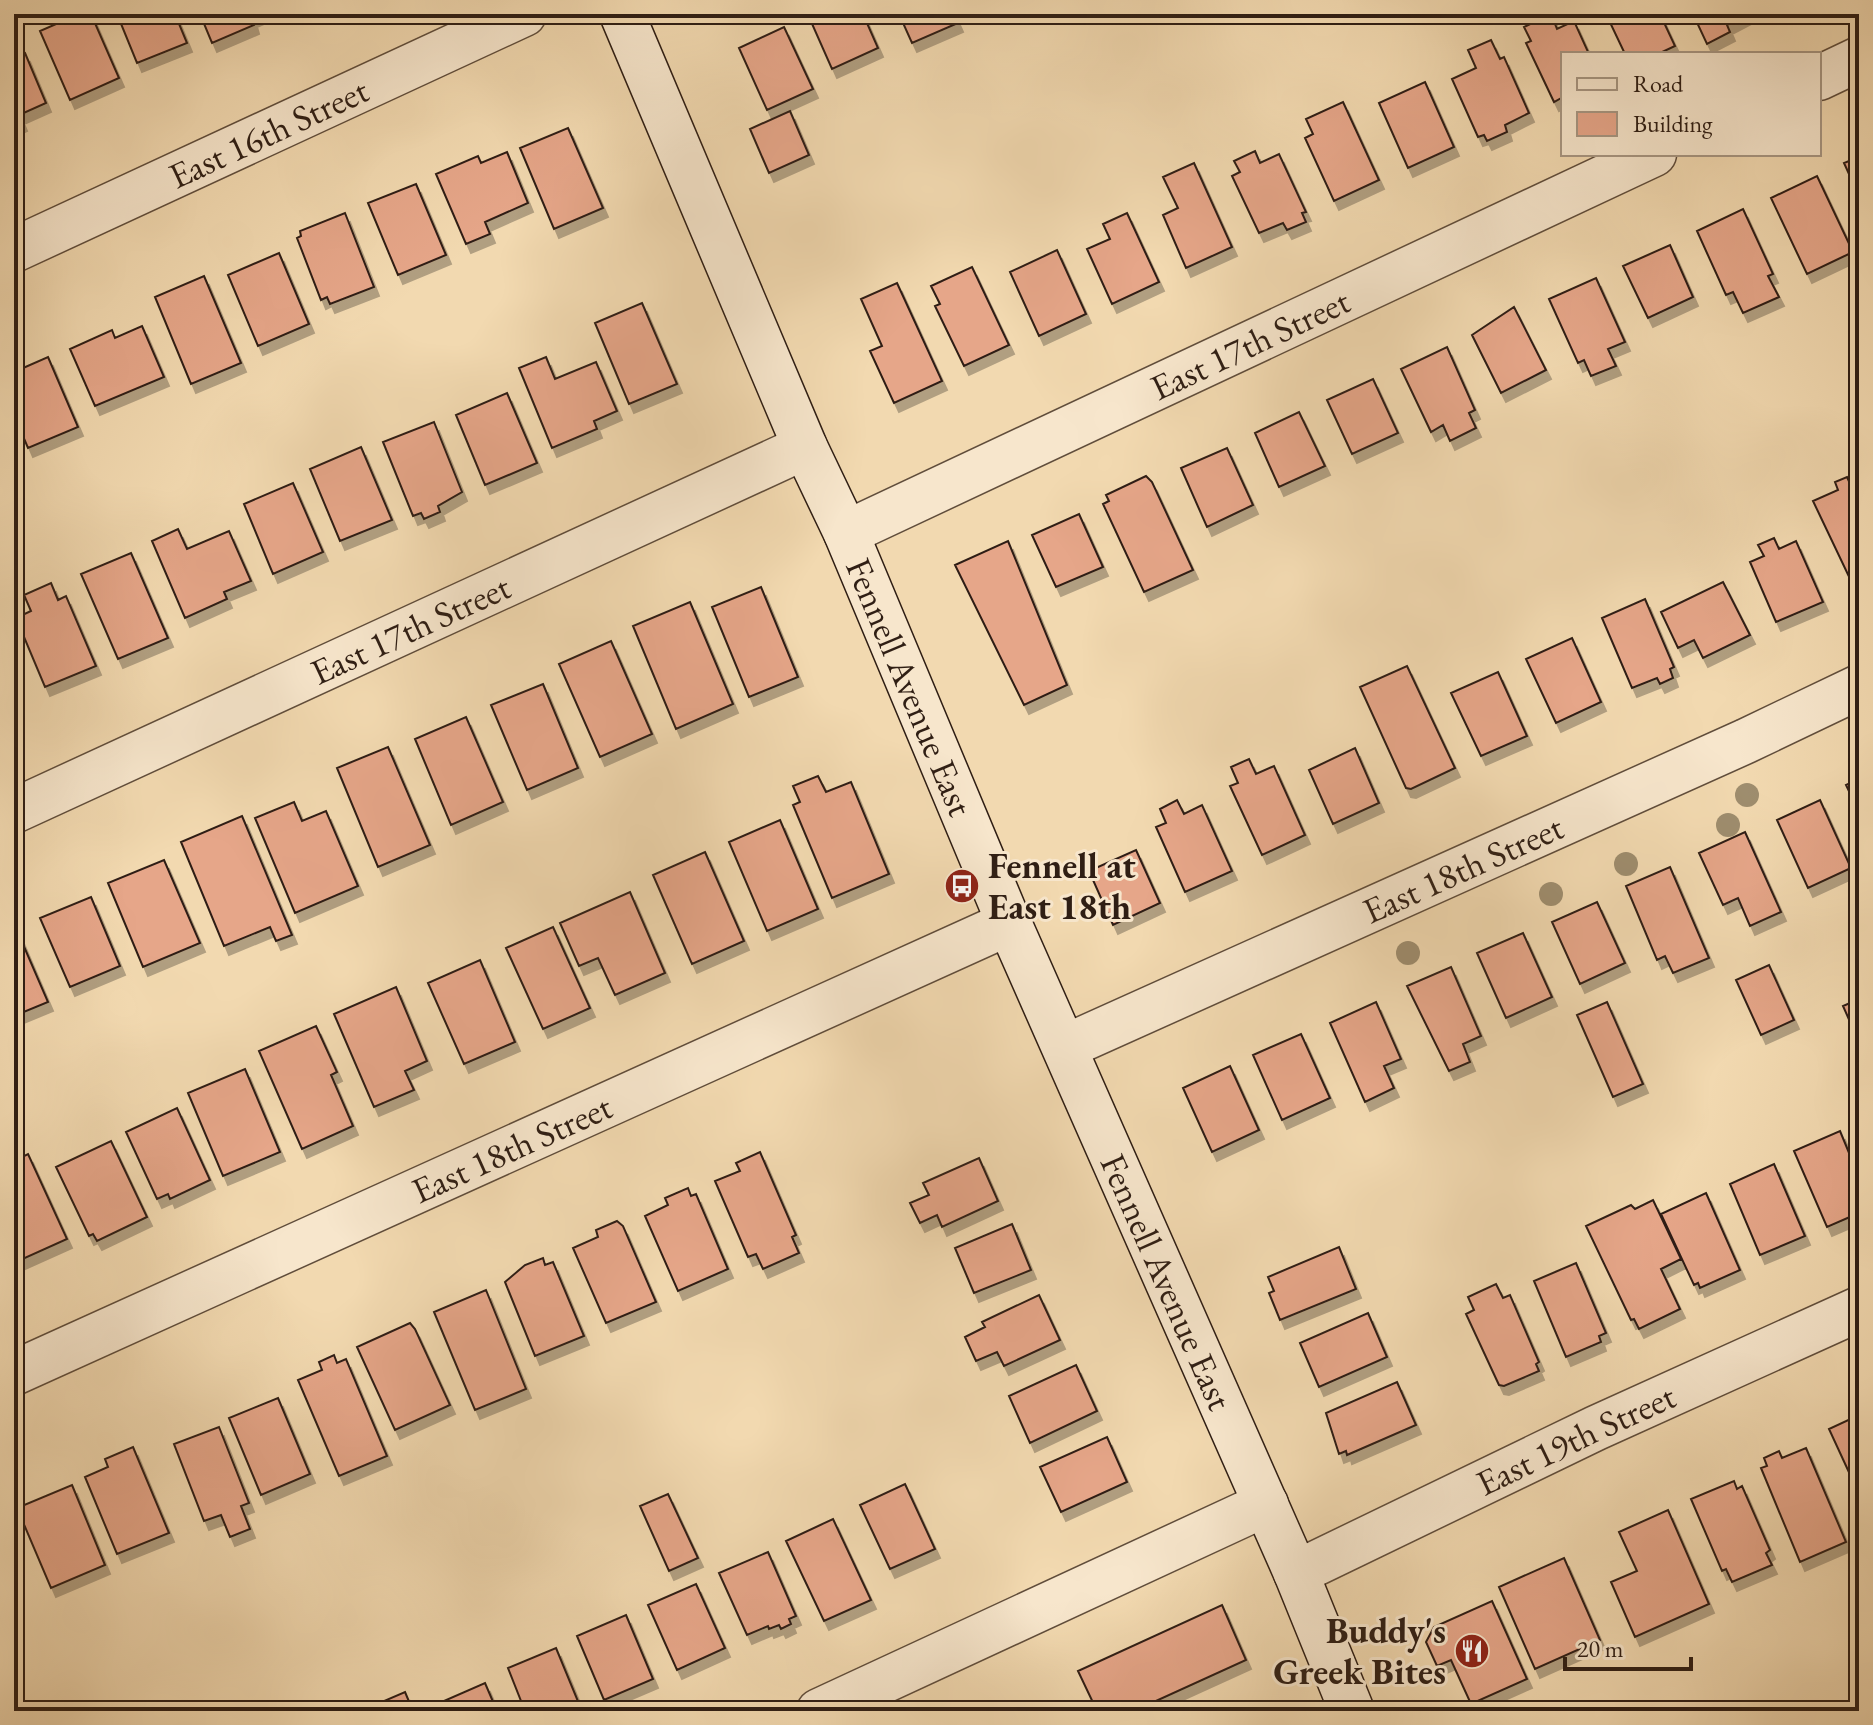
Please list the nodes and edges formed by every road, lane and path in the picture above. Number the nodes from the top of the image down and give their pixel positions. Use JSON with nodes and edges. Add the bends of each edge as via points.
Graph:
{"nodes":[{"id":1,"x":524,"y":14,"type":"edge"},
{"id":2,"x":622,"y":14,"type":"edge"},
{"id":3,"x":1859,"y":59,"type":"edge"},
{"id":4,"x":1821,"y":77,"type":"edge"},
{"id":5,"x":1650,"y":156,"type":"edge"},
{"id":6,"x":14,"y":250,"type":"edge"},
{"id":7,"x":805,"y":447,"type":"junction"},
{"id":8,"x":846,"y":533,"type":"junction"},
{"id":9,"x":1859,"y":687,"type":"edge"},
{"id":10,"x":14,"y":811,"type":"edge"},
{"id":11,"x":1009,"y":923,"type":"junction"},
{"id":12,"x":1065,"y":1047,"type":"junction"},
{"id":13,"x":1859,"y":1309,"type":"edge"},
{"id":14,"x":14,"y":1373,"type":"edge"},
{"id":15,"x":1266,"y":1504,"type":"junction"},
{"id":16,"x":1296,"y":1573,"type":"junction"},
{"id":17,"x":819,"y":1711,"type":"edge"},
{"id":18,"x":1352,"y":1711,"type":"edge"}],
"edges":[{"from":1,"to":6,"type":"street","name":"East 16th Street"},
{"from":2,"to":7,"type":"street","name":"Fennell Avenue East"},
{"from":3,"to":4,"type":"street"},
{"from":5,"to":8,"type":"street","name":"East 17th Street"},
{"from":7,"to":8,"type":"street","name":"Fennell Avenue East"},
{"from":7,"to":10,"type":"street","name":"East 17th Street"},
{"from":8,"to":11,"type":"street","name":"Fennell Avenue East"},
{"from":9,"to":12,"type":"street","name":"East 18th Street"},
{"from":11,"to":12,"type":"street","name":"Fennell Avenue East"},
{"from":11,"to":14,"type":"street","name":"East 18th Street"},
{"from":12,"to":15,"type":"street","name":"Fennell Avenue East"},
{"from":13,"to":16,"type":"street","name":"East 19th Street"},
{"from":15,"to":16,"type":"street","name":"Fennell Avenue East"},
{"from":15,"to":17,"type":"street"},
{"from":16,"to":18,"type":"street","name":"Fennell Avenue East"}]}
